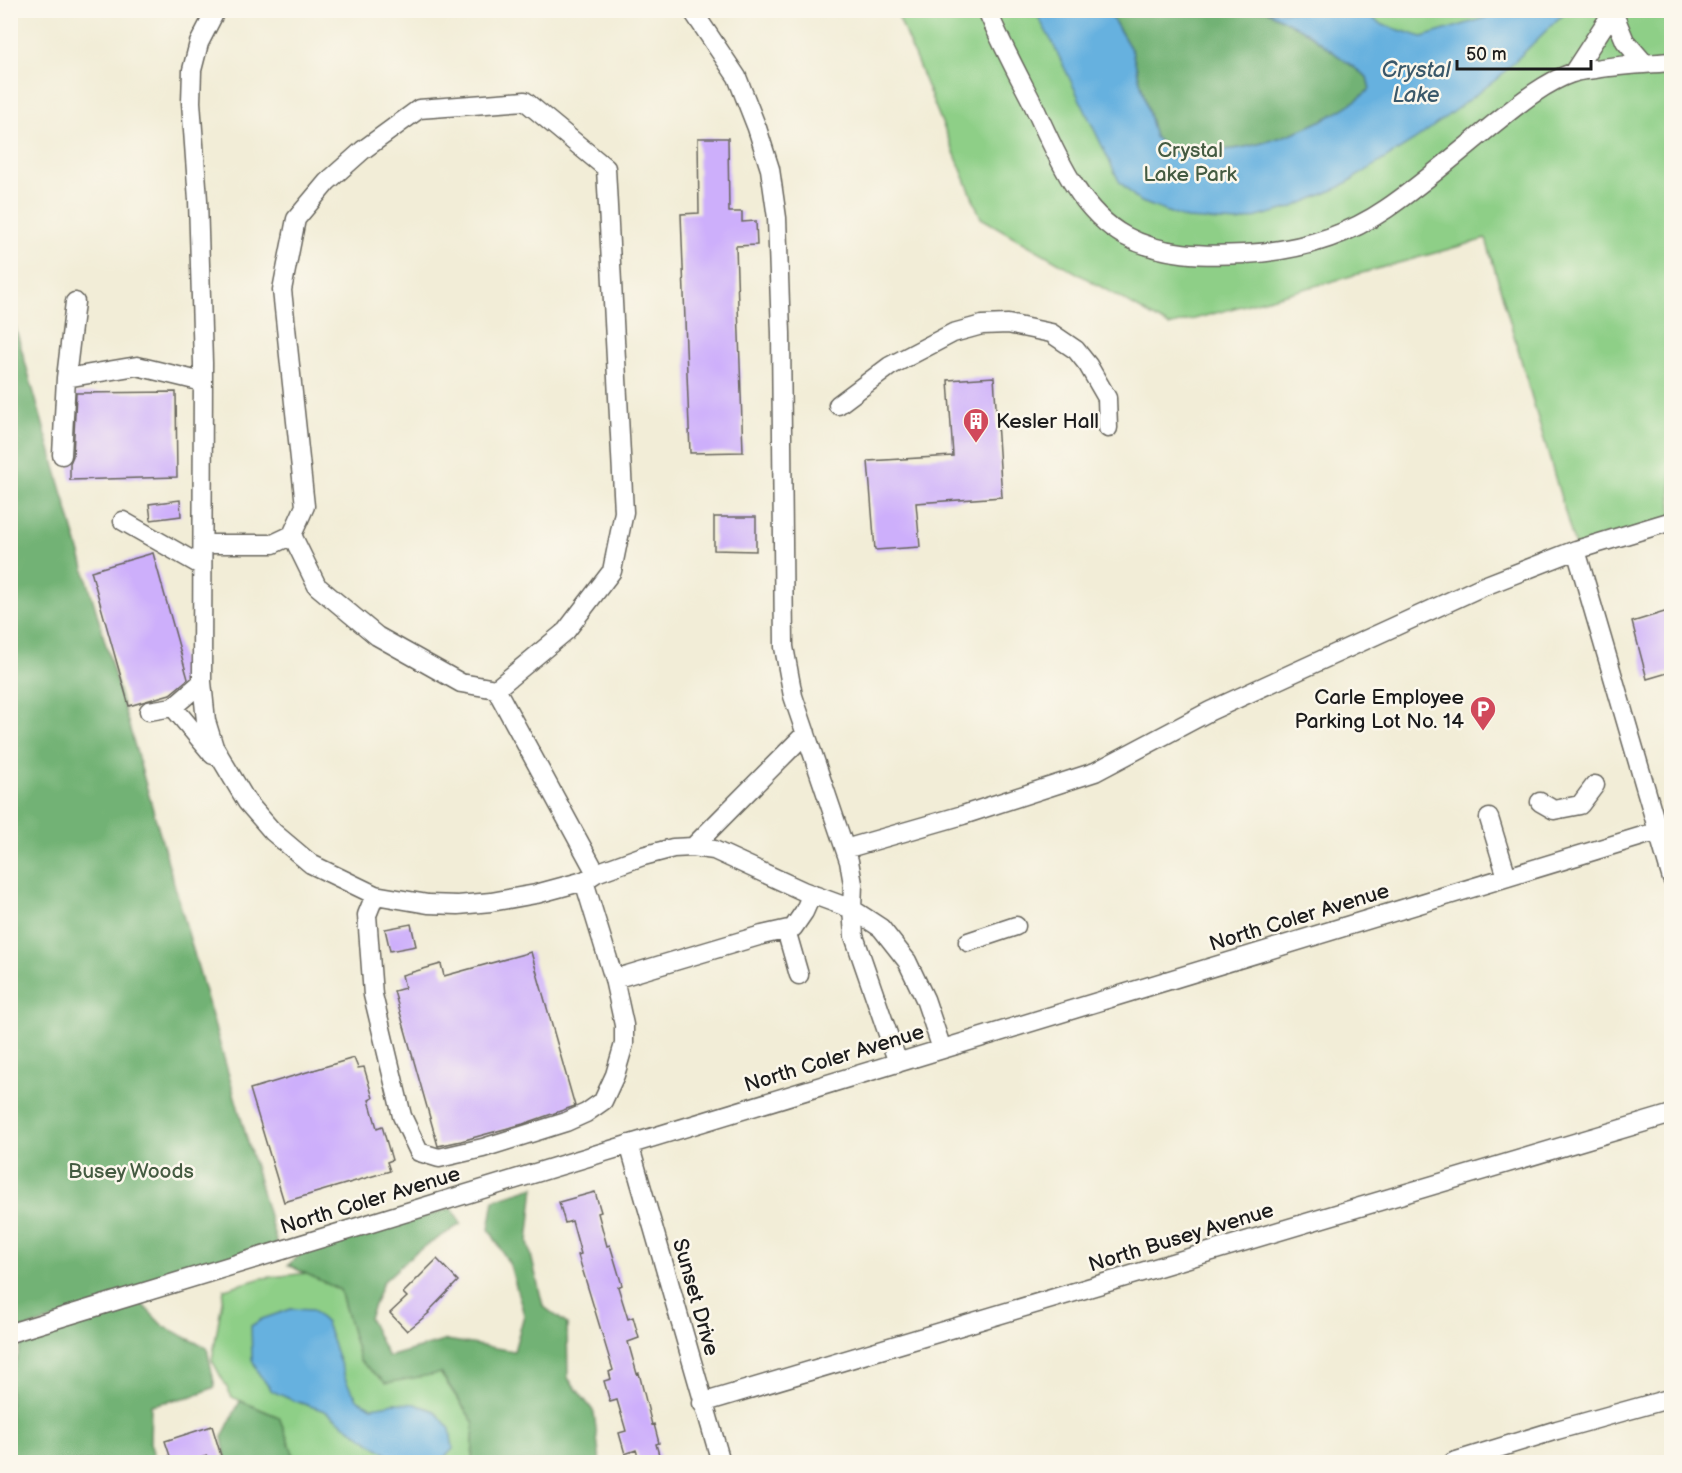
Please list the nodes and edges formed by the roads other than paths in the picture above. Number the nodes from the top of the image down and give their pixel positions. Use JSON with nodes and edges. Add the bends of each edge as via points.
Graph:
{"nodes":[{"id":1,"x":216,"y":10,"type":"edge"},
{"id":2,"x":692,"y":10,"type":"edge"},
{"id":3,"x":987,"y":10,"type":"edge"},
{"id":4,"x":1614,"y":11,"type":"edge"},
{"id":5,"x":1671,"y":62,"type":"edge"},
{"id":6,"x":1645,"y":64,"type":"junction"},
{"id":7,"x":1573,"y":72,"type":"junction"},
{"id":8,"x":75,"y":302,"type":"dead end"},
{"id":9,"x":66,"y":378,"type":"junction"},
{"id":10,"x":203,"y":382,"type":"junction"},
{"id":11,"x":838,"y":405,"type":"dead end"},
{"id":12,"x":1108,"y":428,"type":"dead end"},
{"id":13,"x":62,"y":455,"type":"dead end"},
{"id":14,"x":123,"y":521,"type":"dead end"},
{"id":15,"x":1671,"y":521,"type":"edge"},
{"id":16,"x":292,"y":535,"type":"junction"},
{"id":17,"x":202,"y":544,"type":"junction"},
{"id":18,"x":1576,"y":550,"type":"junction"},
{"id":19,"x":202,"y":566,"type":"junction"},
{"id":20,"x":202,"y":682,"type":"junction"},
{"id":21,"x":496,"y":689,"type":"junction"},
{"id":22,"x":173,"y":707,"type":"junction"},
{"id":23,"x":149,"y":711,"type":"dead end"},
{"id":24,"x":806,"y":733,"type":"junction"},
{"id":25,"x":229,"y":775,"type":"junction"},
{"id":26,"x":1595,"y":785,"type":"dead end"},
{"id":27,"x":1540,"y":802,"type":"dead end"},
{"id":28,"x":1489,"y":818,"type":"dead end"},
{"id":29,"x":1664,"y":829,"type":"edge"},
{"id":30,"x":693,"y":847,"type":"junction"},
{"id":31,"x":846,"y":849,"type":"junction"},
{"id":32,"x":590,"y":877,"type":"junction"},
{"id":33,"x":1507,"y":877,"type":"junction"},
{"id":34,"x":1671,"y":879,"type":"edge"},
{"id":35,"x":812,"y":894,"type":"junction"},
{"id":36,"x":375,"y":895,"type":"junction"},
{"id":37,"x":852,"y":909,"type":"junction"},
{"id":38,"x":1016,"y":926,"type":"dead end"},
{"id":39,"x":786,"y":930,"type":"junction"},
{"id":40,"x":968,"y":942,"type":"dead end"},
{"id":41,"x":799,"y":975,"type":"dead end"},
{"id":42,"x":614,"y":979,"type":"junction"},
{"id":43,"x":942,"y":1049,"type":"junction"},
{"id":44,"x":898,"y":1063,"type":"junction"},
{"id":45,"x":1671,"y":1114,"type":"edge"},
{"id":46,"x":629,"y":1144,"type":"junction"},
{"id":47,"x":10,"y":1333,"type":"edge"},
{"id":48,"x":1671,"y":1398,"type":"edge"},
{"id":49,"x":702,"y":1403,"type":"junction"},
{"id":50,"x":721,"y":1462,"type":"edge"},
{"id":51,"x":1453,"y":1462,"type":"edge"}],
"edges":[{"from":1,"to":10,"type":"street","via":[[199,43],[192,70]]},
{"from":2,"to":24,"type":"street","via":[[737,77],[770,169],[777,218],[781,333],[784,647],[793,696]]},
{"from":3,"to":7,"type":"street","via":[[1071,181],[1092,208],[1126,237],[1180,253],[1255,253],[1333,237],[1359,225],[1415,188],[1520,103]]},
{"from":4,"to":6,"type":"street","via":[[1625,41]]},
{"from":4,"to":7,"type":"street"},
{"from":5,"to":6,"type":"street"},
{"from":6,"to":7,"type":"street"},
{"from":8,"to":9,"type":"street"},
{"from":9,"to":10,"type":"street","via":[[137,366]]},
{"from":9,"to":13,"type":"street"},
{"from":10,"to":17,"type":"street"},
{"from":11,"to":12,"type":"street","via":[[890,366],[953,333],[982,325],[1008,324],[1051,333],[1076,350],[1107,398]]},
{"from":14,"to":19,"type":"street"},
{"from":15,"to":18,"type":"street"},
{"from":16,"to":17,"type":"street","via":[[273,544]]},
{"from":16,"to":21,"type":"street","via":[[317,586],[377,636],[461,683]]},
{"from":16,"to":21,"type":"street","via":[[305,506],[282,290],[296,219],[334,176],[418,109],[525,101],[606,168],[624,512],[612,571],[566,631]]},
{"from":17,"to":19,"type":"street"},
{"from":18,"to":29,"type":"street"},
{"from":18,"to":31,"type":"street","via":[[1479,588],[1226,703],[1095,772]]},
{"from":19,"to":20,"type":"street"},
{"from":20,"to":22,"type":"street"},
{"from":20,"to":25,"type":"street","via":[[206,721]]},
{"from":21,"to":32,"type":"street"},
{"from":22,"to":23,"type":"street"},
{"from":22,"to":25,"type":"street"},
{"from":24,"to":30,"type":"street"},
{"from":24,"to":31,"type":"street"},
{"from":25,"to":36,"type":"street","via":[[247,802],[293,850],[330,874]]},
{"from":26,"to":27,"type":"street","via":[[1580,805],[1554,810]]},
{"from":28,"to":33,"type":"street"},
{"from":29,"to":33,"type":"street","name":"North Coler Avenue"},
{"from":29,"to":34,"type":"street"},
{"from":30,"to":32,"type":"street","via":[[643,856]]},
{"from":30,"to":35,"type":"street","via":[[714,850]]},
{"from":31,"to":37,"type":"street","via":[[853,884]]},
{"from":32,"to":36,"type":"street","via":[[536,894],[458,905]]},
{"from":32,"to":42,"type":"street"},
{"from":33,"to":43,"type":"street","name":"North Coler Avenue"},
{"from":35,"to":37,"type":"street"},
{"from":35,"to":39,"type":"street","via":[[793,928]]},
{"from":36,"to":42,"type":"street","via":[[367,915],[373,995],[402,1116],[419,1152],[439,1158],[483,1148],[566,1122],[603,1101],[624,1044]]},
{"from":37,"to":43,"type":"street","via":[[881,928],[907,961],[926,999]]},
{"from":37,"to":44,"type":"street","via":[[854,936]]},
{"from":38,"to":40,"type":"street"},
{"from":39,"to":41,"type":"street"},
{"from":39,"to":42,"type":"street"},
{"from":43,"to":44,"type":"street","name":"North Coler Avenue"},
{"from":44,"to":46,"type":"street","name":"North Coler Avenue"},
{"from":45,"to":49,"type":"street","name":"North Busey Avenue"},
{"from":46,"to":47,"type":"street","name":"North Coler Avenue"},
{"from":46,"to":49,"type":"street","name":"Sunset Drive"},
{"from":48,"to":51,"type":"street"},
{"from":49,"to":50,"type":"street","name":"Sunset Drive"}]}
